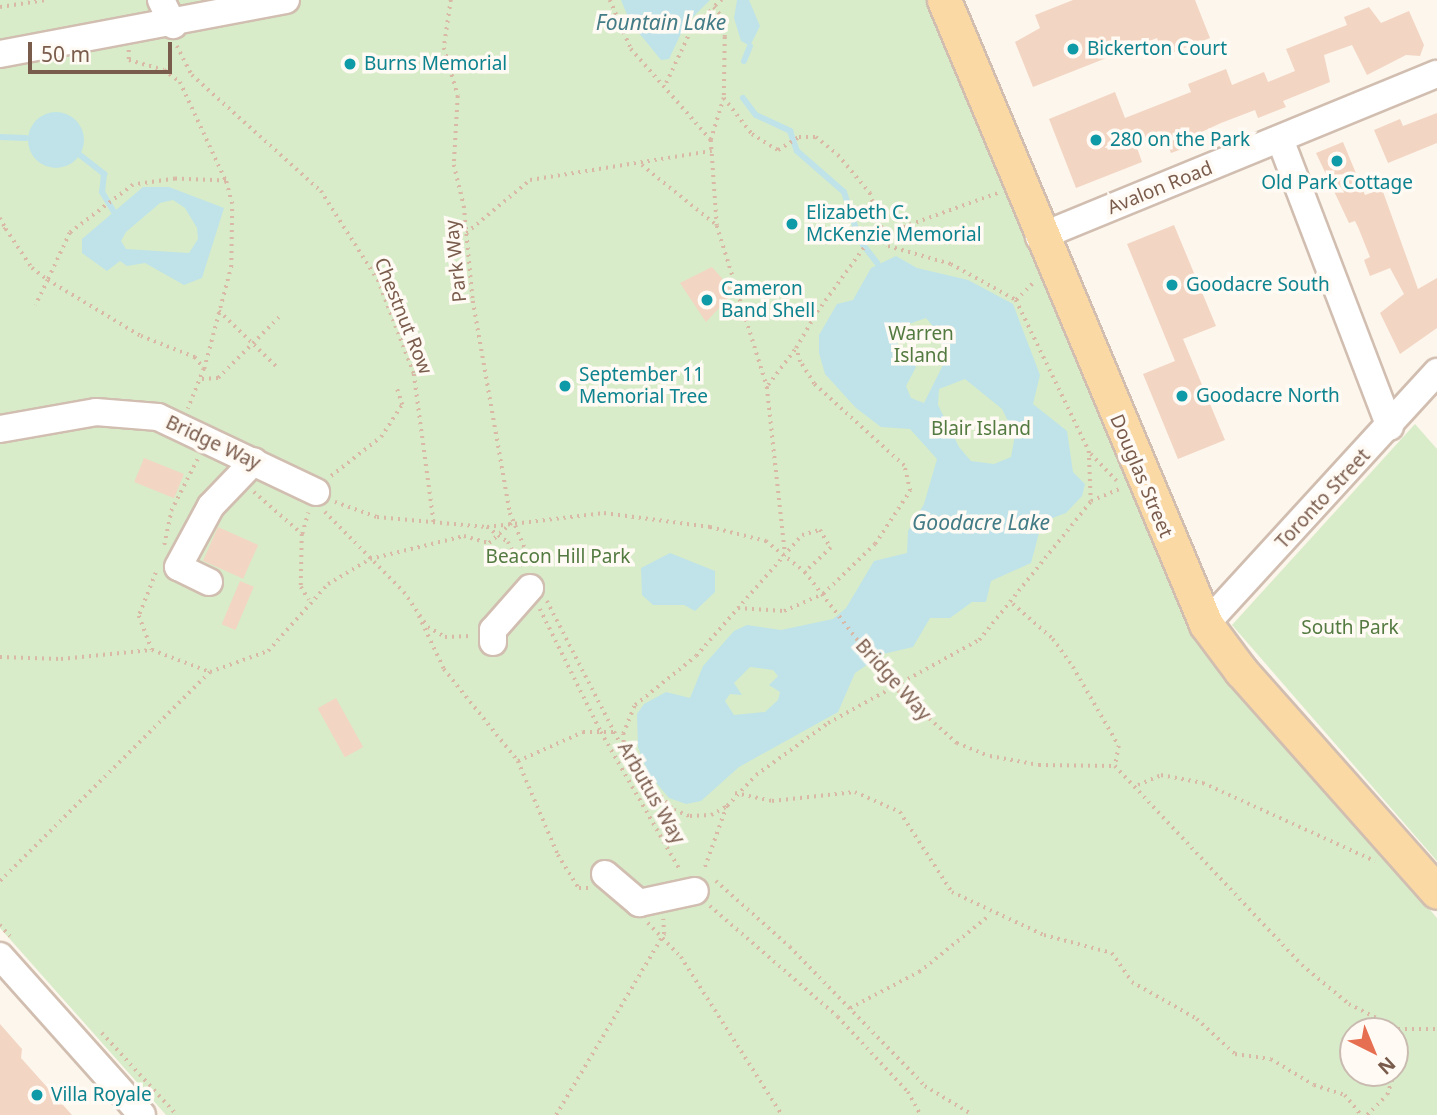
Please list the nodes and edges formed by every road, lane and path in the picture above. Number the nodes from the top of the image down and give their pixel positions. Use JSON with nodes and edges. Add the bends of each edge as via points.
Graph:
{"nodes":[{"id":1,"x":45,"y":0,"type":"edge"},
{"id":2,"x":161,"y":0,"type":"edge"},
{"id":3,"x":286,"y":0,"type":"edge"},
{"id":4,"x":451,"y":0,"type":"edge"},
{"id":5,"x":610,"y":0,"type":"edge"},
{"id":6,"x":722,"y":0,"type":"edge"},
{"id":7,"x":944,"y":0,"type":"edge"},
{"id":8,"x":0,"y":7,"type":"edge"},
{"id":9,"x":714,"y":7,"type":"junction"},
{"id":10,"x":173,"y":25,"type":"junction"},
{"id":11,"x":128,"y":32,"type":"junction"},
{"id":12,"x":0,"y":54,"type":"edge"},
{"id":13,"x":1437,"y":74,"type":"edge"},
{"id":14,"x":666,"y":83,"type":"junction"},
{"id":15,"x":724,"y":98,"type":"junction"},
{"id":16,"x":1280,"y":139,"type":"junction"},
{"id":17,"x":711,"y":140,"type":"junction"},
{"id":18,"x":712,"y":152,"type":"junction"},
{"id":19,"x":642,"y":165,"type":"junction"},
{"id":20,"x":226,"y":181,"type":"junction"},
{"id":21,"x":1020,"y":185,"type":"junction"},
{"id":22,"x":0,"y":218,"type":"edge"},
{"id":23,"x":717,"y":226,"type":"junction"},
{"id":24,"x":6,"y":229,"type":"junction"},
{"id":25,"x":0,"y":233,"type":"edge"},
{"id":26,"x":465,"y":234,"type":"junction"},
{"id":27,"x":883,"y":234,"type":"junction"},
{"id":28,"x":1039,"y":237,"type":"junction"},
{"id":29,"x":48,"y":280,"type":"junction"},
{"id":30,"x":36,"y":305,"type":"dead end"},
{"id":31,"x":219,"y":311,"type":"junction"},
{"id":32,"x":279,"y":317,"type":"dead end"},
{"id":33,"x":253,"y":344,"type":"junction"},
{"id":34,"x":796,"y":348,"type":"junction"},
{"id":35,"x":204,"y":369,"type":"junction"},
{"id":36,"x":279,"y":369,"type":"dead end"},
{"id":37,"x":1437,"y":372,"type":"edge"},
{"id":38,"x":201,"y":380,"type":"junction"},
{"id":39,"x":396,"y":386,"type":"dead end"},
{"id":40,"x":767,"y":387,"type":"junction"},
{"id":41,"x":181,"y":424,"type":"junction"},
{"id":42,"x":1390,"y":427,"type":"junction"},
{"id":43,"x":0,"y":429,"type":"edge"},
{"id":44,"x":1089,"y":451,"type":"junction"},
{"id":45,"x":254,"y":461,"type":"junction"},
{"id":46,"x":1133,"y":484,"type":"junction"},
{"id":47,"x":317,"y":497,"type":"junction"},
{"id":48,"x":1091,"y":501,"type":"junction"},
{"id":49,"x":513,"y":521,"type":"junction"},
{"id":50,"x":434,"y":524,"type":"junction"},
{"id":51,"x":487,"y":527,"type":"junction"},
{"id":52,"x":501,"y":534,"type":"junction"},
{"id":53,"x":785,"y":554,"type":"junction"},
{"id":54,"x":370,"y":559,"type":"junction"},
{"id":55,"x":805,"y":572,"type":"junction"},
{"id":56,"x":209,"y":582,"type":"dead end"},
{"id":57,"x":536,"y":584,"type":"junction"},
{"id":58,"x":823,"y":594,"type":"junction"},
{"id":59,"x":309,"y":600,"type":"junction"},
{"id":60,"x":1013,"y":604,"type":"junction"},
{"id":61,"x":738,"y":608,"type":"junction"},
{"id":62,"x":419,"y":616,"type":"junction"},
{"id":63,"x":1206,"y":624,"type":"junction"},
{"id":64,"x":493,"y":636,"type":"joint"},
{"id":65,"x":152,"y":650,"type":"dead end"},
{"id":66,"x":0,"y":657,"type":"edge"},
{"id":67,"x":893,"y":686,"type":"junction"},
{"id":68,"x":601,"y":732,"type":"junction"},
{"id":69,"x":614,"y":732,"type":"junction"},
{"id":70,"x":624,"y":751,"type":"junction"},
{"id":71,"x":518,"y":761,"type":"junction"},
{"id":72,"x":1115,"y":766,"type":"junction"},
{"id":73,"x":1138,"y":785,"type":"junction"},
{"id":74,"x":735,"y":793,"type":"junction"},
{"id":75,"x":727,"y":806,"type":"junction"},
{"id":76,"x":1404,"y":855,"type":"junction"},
{"id":77,"x":0,"y":881,"type":"edge"},
{"id":78,"x":696,"y":881,"type":"junction"},
{"id":79,"x":603,"y":882,"type":"joint"},
{"id":80,"x":1437,"y":892,"type":"edge"},
{"id":81,"x":652,"y":910,"type":"junction"},
{"id":82,"x":991,"y":914,"type":"junction"},
{"id":83,"x":664,"y":934,"type":"junction"},
{"id":84,"x":0,"y":956,"type":"edge"},
{"id":85,"x":850,"y":1007,"type":"junction"},
{"id":86,"x":1374,"y":1017,"type":"edge"},
{"id":87,"x":1409,"y":1029,"type":"edge"},
{"id":88,"x":1437,"y":1029,"type":"edge"},
{"id":89,"x":1389,"y":1087,"type":"edge"},
{"id":90,"x":142,"y":1115,"type":"edge"},
{"id":91,"x":556,"y":1115,"type":"edge"},
{"id":92,"x":782,"y":1115,"type":"edge"},
{"id":93,"x":921,"y":1115,"type":"edge"},
{"id":94,"x":973,"y":1115,"type":"edge"},
{"id":95,"x":1361,"y":1115,"type":"edge"},
{"id":96,"x":1367,"y":1115,"type":"edge"}],
"edges":[{"from":1,"to":8,"type":"path"},
{"from":2,"to":10,"type":"street"},
{"from":3,"to":10,"type":"street"},
{"from":4,"to":26,"type":"path","name":"Park Way","via":[[444,48],[458,96],[454,165]]},
{"from":5,"to":14,"type":"path","via":[[631,48]]},
{"from":6,"to":9,"type":"path"},
{"from":7,"to":21,"type":"main road","name":"Douglas Street"},
{"from":9,"to":14,"type":"path","via":[[690,32]]},
{"from":9,"to":15,"type":"path","via":[[725,21]]},
{"from":10,"to":11,"type":"street"},
{"from":10,"to":50,"type":"path","name":"Chestnut Row","via":[[180,60],[192,75],[321,191],[378,280],[414,374]]},
{"from":11,"to":12,"type":"street"},
{"from":11,"to":20,"type":"path","via":[[129,60],[164,69],[180,82]]},
{"from":13,"to":16,"type":"street","name":"Avalon Road"},
{"from":14,"to":17,"type":"path"},
{"from":15,"to":17,"type":"path"},
{"from":15,"to":27,"type":"path","via":[[752,134],[778,150],[788,149],[799,137],[816,136],[870,193]]},
{"from":16,"to":28,"type":"street","name":"Avalon Road"},
{"from":16,"to":42,"type":"street"},
{"from":17,"to":18,"type":"path"},
{"from":18,"to":19,"type":"path"},
{"from":18,"to":23,"type":"path"},
{"from":19,"to":23,"type":"path"},
{"from":19,"to":26,"type":"path","via":[[530,180]]},
{"from":20,"to":29,"type":"path","via":[[133,184],[70,233]]},
{"from":20,"to":31,"type":"path","via":[[232,204],[231,267]]},
{"from":21,"to":27,"type":"path"},
{"from":21,"to":28,"type":"main road","name":"Douglas Street"},
{"from":22,"to":24,"type":"path"},
{"from":23,"to":40,"type":"path"},
{"from":24,"to":25,"type":"path"},
{"from":24,"to":29,"type":"path","via":[[32,268]]},
{"from":26,"to":49,"type":"path","name":"Park Way"},
{"from":27,"to":34,"type":"path","via":[[856,251],[859,260],[817,312]]},
{"from":27,"to":44,"type":"path","via":[[888,246],[951,264],[1016,300]]},
{"from":28,"to":46,"type":"main road","name":"Douglas Street"},
{"from":29,"to":30,"type":"path"},
{"from":29,"to":35,"type":"path","via":[[141,336],[187,351]]},
{"from":31,"to":33,"type":"path"},
{"from":31,"to":35,"type":"path"},
{"from":32,"to":33,"type":"path"},
{"from":33,"to":36,"type":"path"},
{"from":33,"to":38,"type":"path","via":[[218,378]]},
{"from":34,"to":40,"type":"path"},
{"from":34,"to":58,"type":"path","via":[[814,384],[887,450],[910,479],[906,504],[893,523]]},
{"from":35,"to":38,"type":"path"},
{"from":37,"to":42,"type":"street","name":"Toronto Street"},
{"from":38,"to":41,"type":"path"},
{"from":39,"to":47,"type":"path","via":[[402,405],[381,437]]},
{"from":40,"to":53,"type":"path"},
{"from":41,"to":43,"type":"street","name":"Bridge Way","via":[[116,411]]},
{"from":41,"to":45,"type":"street","name":"Bridge Way"},
{"from":42,"to":63,"type":"street","name":"Toronto Street"},
{"from":44,"to":46,"type":"path"},
{"from":44,"to":48,"type":"path"},
{"from":45,"to":47,"type":"street","name":"Bridge Way"},
{"from":45,"to":56,"type":"street","via":[[211,506],[178,567]]},
{"from":46,"to":48,"type":"path"},
{"from":46,"to":63,"type":"main road","name":"Douglas Street"},
{"from":47,"to":50,"type":"path","via":[[377,517]]},
{"from":47,"to":54,"type":"path"},
{"from":47,"to":59,"type":"path","via":[[300,577]]},
{"from":48,"to":60,"type":"path"},
{"from":49,"to":51,"type":"path","name":"Bridge Way"},
{"from":49,"to":52,"type":"path"},
{"from":49,"to":53,"type":"path","name":"Bridge Way","via":[[565,514],[639,517],[754,538]]},
{"from":49,"to":57,"type":"path","name":"Park Way"},
{"from":50,"to":51,"type":"path"},
{"from":51,"to":52,"type":"path"},
{"from":52,"to":54,"type":"path","via":[[489,543],[464,536]]},
{"from":52,"to":57,"type":"path","name":"Arbutus Way"},
{"from":53,"to":55,"type":"path","name":"Bridge Way"},
{"from":53,"to":55,"type":"path","via":[[811,530],[826,533],[831,548]]},
{"from":53,"to":61,"type":"path"},
{"from":54,"to":59,"type":"path"},
{"from":54,"to":62,"type":"path"},
{"from":55,"to":58,"type":"path","name":"Bridge Way"},
{"from":57,"to":64,"type":"street"},
{"from":57,"to":68,"type":"path","name":"Arbutus Way"},
{"from":57,"to":69,"type":"path"},
{"from":58,"to":61,"type":"path","via":[[785,611]]},
{"from":58,"to":67,"type":"path","name":"Bridge Way"},
{"from":59,"to":77,"type":"path","via":[[268,651],[210,672]]},
{"from":60,"to":67,"type":"path","via":[[964,651]]},
{"from":60,"to":72,"type":"path","via":[[1054,639],[1073,667],[1119,746]]},
{"from":61,"to":70,"type":"path","via":[[696,656],[635,705],[623,734]]},
{"from":62,"to":64,"type":"path","via":[[445,637]]},
{"from":62,"to":71,"type":"path","via":[[448,675]]},
{"from":63,"to":76,"type":"main road","name":"Douglas Street"},
{"from":65,"to":66,"type":"path","via":[[61,659]]},
{"from":67,"to":72,"type":"path","name":"Bridge Way","via":[[957,743],[990,756],[1039,765]]},
{"from":67,"to":74,"type":"path","via":[[796,744]]},
{"from":68,"to":69,"type":"path"},
{"from":68,"to":71,"type":"path","via":[[583,732]]},
{"from":68,"to":78,"type":"path","name":"Arbutus Way"},
{"from":69,"to":70,"type":"path"},
{"from":70,"to":75,"type":"path","via":[[680,813],[710,816]]},
{"from":71,"to":79,"type":"path","via":[[558,855],[579,888]]},
{"from":72,"to":73,"type":"path"},
{"from":73,"to":76,"type":"path","via":[[1161,775],[1203,783],[1345,851],[1376,861]]},
{"from":73,"to":86,"type":"path","via":[[1302,965],[1349,1004]]},
{"from":74,"to":75,"type":"path"},
{"from":74,"to":82,"type":"path","via":[[772,801],[836,791],[875,800],[910,821],[951,892]]},
{"from":75,"to":78,"type":"path"},
{"from":76,"to":80,"type":"main road","name":"Douglas Street"},
{"from":78,"to":81,"type":"street"},
{"from":78,"to":85,"type":"path"},
{"from":78,"to":93,"type":"path","name":"Arbutus Way","via":[[776,968],[838,1017],[908,1092]]},
{"from":79,"to":81,"type":"street"},
{"from":81,"to":83,"type":"path"},
{"from":81,"to":83,"type":"path"},
{"from":82,"to":85,"type":"path","via":[[919,972]]},
{"from":82,"to":95,"type":"path","via":[[1112,953],[1132,982],[1197,1019],[1235,1054],[1271,1059],[1314,1085],[1345,1095]]},
{"from":83,"to":91,"type":"path"},
{"from":83,"to":92,"type":"path"},
{"from":84,"to":90,"type":"street"},
{"from":85,"to":94,"type":"path","via":[[925,1086]]},
{"from":87,"to":88,"type":"path"},
{"from":89,"to":96,"type":"path"}]}
